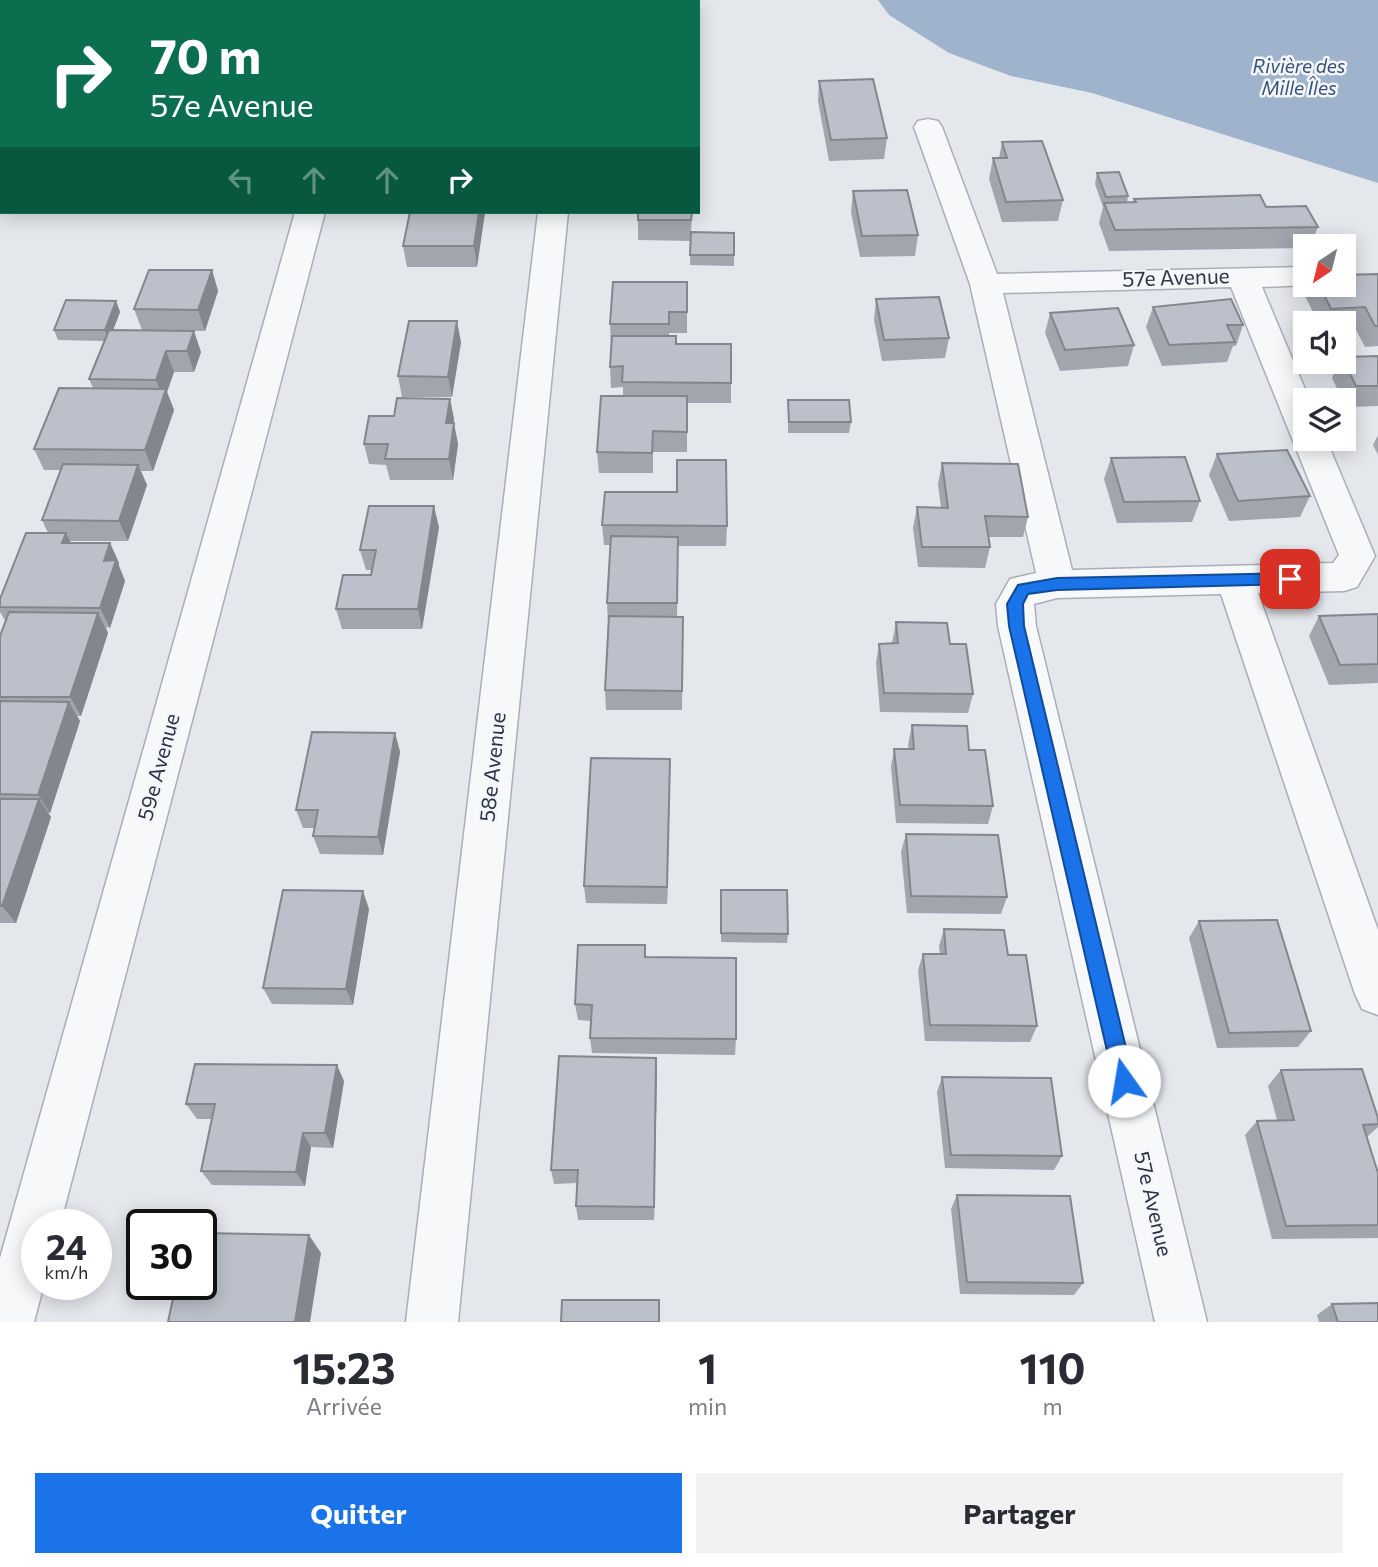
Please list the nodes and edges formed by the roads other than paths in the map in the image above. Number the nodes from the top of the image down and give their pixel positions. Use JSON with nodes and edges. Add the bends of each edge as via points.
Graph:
{"nodes":[{"id":1,"x":928,"y":127,"type":"dead end"},
{"id":2,"x":309,"y":214,"type":"edge"},
{"id":3,"x":553,"y":214,"type":"edge"},
{"id":4,"x":1242,"y":276,"type":"junction"},
{"id":5,"x":1293,"y":276,"type":"edge"},
{"id":6,"x":985,"y":284,"type":"junction"},
{"id":7,"x":1293,"y":399,"type":"edge"},
{"id":8,"x":1314,"y":451,"type":"edge"},
{"id":9,"x":1235,"y":580,"type":"junction"},
{"id":10,"x":1057,"y":584,"type":"junction"},
{"id":11,"x":1378,"y":994,"type":"edge"},
{"id":12,"x":8,"y":1322,"type":"edge"},
{"id":13,"x":432,"y":1322,"type":"edge"},
{"id":14,"x":1181,"y":1322,"type":"edge"}],
"edges":[{"from":1,"to":6,"type":"street"},
{"from":2,"to":12,"type":"street","name":"59e Avenue"},
{"from":3,"to":13,"type":"street","name":"58e Avenue"},
{"from":4,"to":5,"type":"street"},
{"from":4,"to":6,"type":"street","name":"57e Avenue"},
{"from":4,"to":7,"type":"street","name":"57e Avenue"},
{"from":6,"to":10,"type":"street"},
{"from":8,"to":9,"type":"street","name":"57e Avenue","via":[[1357,556],[1344,577]]},
{"from":9,"to":10,"type":"street","name":"57e Avenue"},
{"from":9,"to":11,"type":"street"},
{"from":10,"to":14,"type":"street","name":"57e Avenue","via":[[1023,589],[1015,604],[1017,626]]}]}
